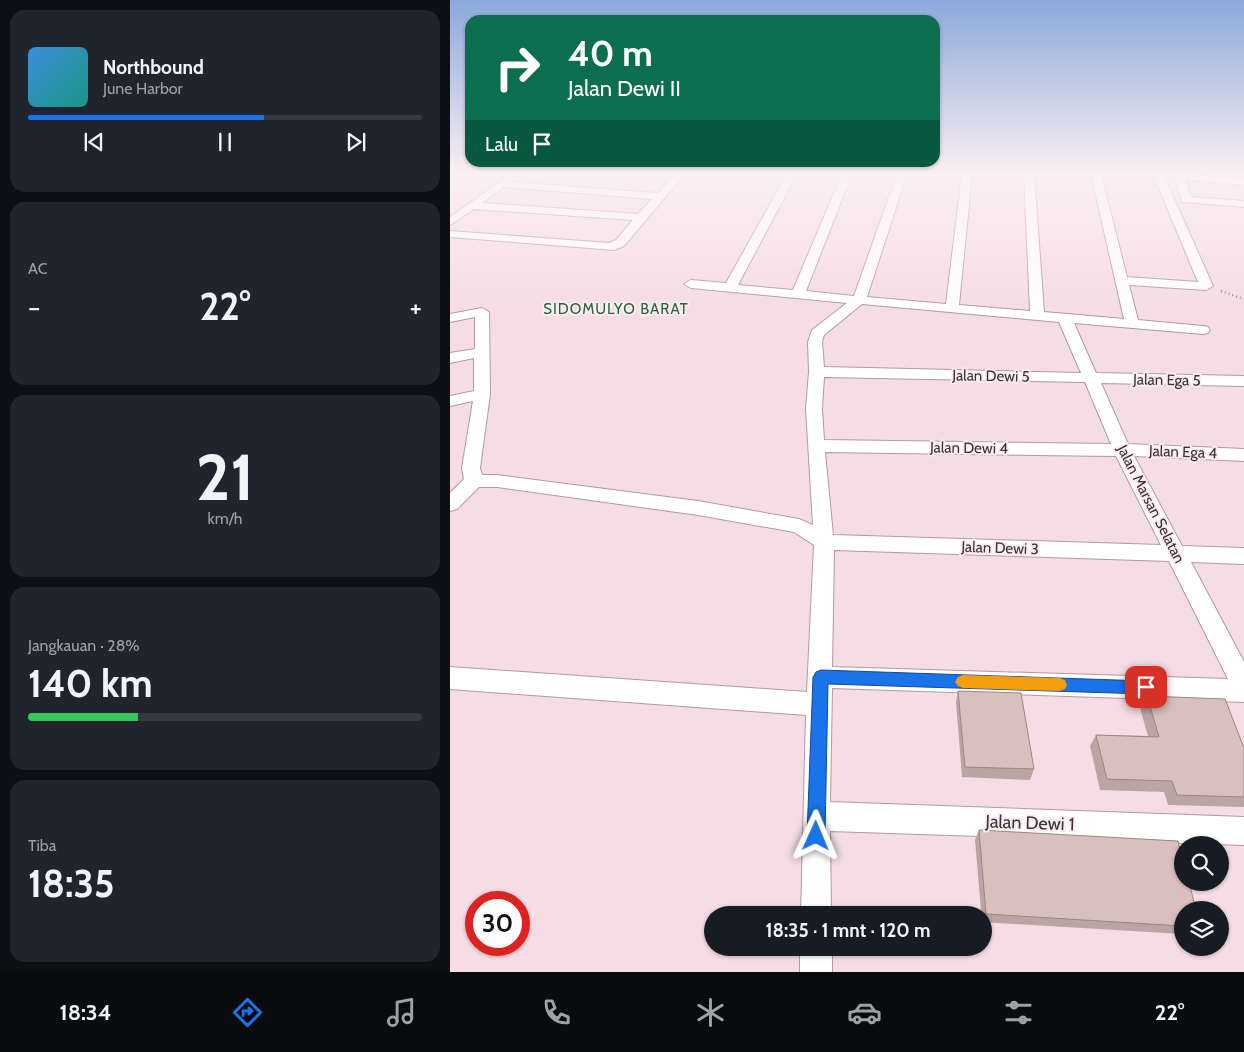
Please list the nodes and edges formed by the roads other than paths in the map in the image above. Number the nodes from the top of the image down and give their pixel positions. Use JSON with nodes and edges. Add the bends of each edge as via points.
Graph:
{"nodes":[{"id":1,"x":640,"y":219,"type":"edge"},
{"id":2,"x":767,"y":219,"type":"edge"},
{"id":3,"x":829,"y":219,"type":"edge"},
{"id":4,"x":886,"y":219,"type":"edge"},
{"id":5,"x":961,"y":219,"type":"edge"},
{"id":6,"x":1032,"y":219,"type":"edge"},
{"id":7,"x":1107,"y":219,"type":"edge"},
{"id":8,"x":1177,"y":219,"type":"edge"},
{"id":9,"x":450,"y":234,"type":"edge"},
{"id":10,"x":1123,"y":281,"type":"junction"},
{"id":11,"x":691,"y":284,"type":"dead end"},
{"id":12,"x":730,"y":288,"type":"junction"},
{"id":13,"x":798,"y":295,"type":"junction"},
{"id":14,"x":858,"y":300,"type":"junction"},
{"id":15,"x":952,"y":309,"type":"junction"},
{"id":16,"x":1038,"y":316,"type":"junction"},
{"id":17,"x":450,"y":318,"type":"edge"},
{"id":18,"x":1065,"y":319,"type":"junction"},
{"id":19,"x":1132,"y":324,"type":"junction"},
{"id":20,"x":1203,"y":330,"type":"dead end"},
{"id":21,"x":482,"y":352,"type":"junction"},
{"id":22,"x":450,"y":358,"type":"edge"},
{"id":23,"x":817,"y":372,"type":"junction"},
{"id":24,"x":893,"y":374,"type":"joint"},
{"id":25,"x":1090,"y":379,"type":"junction"},
{"id":26,"x":1244,"y":381,"type":"edge"},
{"id":27,"x":482,"y":394,"type":"junction"},
{"id":28,"x":450,"y":401,"type":"edge"},
{"id":29,"x":816,"y":446,"type":"junction"},
{"id":30,"x":1122,"y":450,"type":"junction"},
{"id":31,"x":1244,"y":455,"type":"edge"},
{"id":32,"x":474,"y":481,"type":"junction"},
{"id":33,"x":450,"y":504,"type":"edge"},
{"id":34,"x":824,"y":542,"type":"junction"},
{"id":35,"x":1177,"y":554,"type":"junction"},
{"id":36,"x":1244,"y":556,"type":"edge"},
{"id":37,"x":821,"y":677,"type":"junction"},
{"id":38,"x":450,"y":678,"type":"edge"},
{"id":39,"x":1244,"y":686,"type":"edge"},
{"id":40,"x":1244,"y":690,"type":"edge"},
{"id":41,"x":819,"y":704,"type":"junction"},
{"id":42,"x":816,"y":816,"type":"junction"},
{"id":43,"x":1244,"y":831,"type":"edge"},
{"id":44,"x":816,"y":906,"type":"edge"},
{"id":45,"x":816,"y":956,"type":"edge"},
{"id":46,"x":816,"y":972,"type":"edge"}],
"edges":[{"from":1,"to":9,"type":"street","via":[[620,243],[610,247]]},
{"from":2,"to":12,"type":"street"},
{"from":3,"to":13,"type":"street"},
{"from":4,"to":14,"type":"street"},
{"from":5,"to":15,"type":"street"},
{"from":6,"to":16,"type":"street"},
{"from":7,"to":10,"type":"street"},
{"from":8,"to":10,"type":"street","via":[[1206,286]]},
{"from":10,"to":19,"type":"street"},
{"from":11,"to":12,"type":"street"},
{"from":12,"to":13,"type":"street"},
{"from":13,"to":14,"type":"street"},
{"from":14,"to":15,"type":"street"},
{"from":14,"to":23,"type":"street","via":[[818,332],[815,342]]},
{"from":15,"to":16,"type":"street"},
{"from":16,"to":18,"type":"street"},
{"from":17,"to":21,"type":"street","via":[[482,312]]},
{"from":18,"to":19,"type":"street"},
{"from":18,"to":25,"type":"street","name":"Jalan Marsan Selatan"},
{"from":19,"to":20,"type":"street"},
{"from":21,"to":22,"type":"street"},
{"from":21,"to":27,"type":"street"},
{"from":23,"to":24,"type":"street"},
{"from":23,"to":29,"type":"street"},
{"from":24,"to":25,"type":"street","name":"Jalan Dewi 5"},
{"from":25,"to":26,"type":"street","name":"Jalan Ega 5"},
{"from":25,"to":30,"type":"street","name":"Jalan Marsan Selatan"},
{"from":27,"to":28,"type":"street"},
{"from":27,"to":32,"type":"street","via":[[471,468]]},
{"from":29,"to":30,"type":"street","name":"Jalan Dewi 4"},
{"from":29,"to":34,"type":"street"},
{"from":30,"to":31,"type":"street","name":"Jalan Ega 4"},
{"from":30,"to":35,"type":"street","name":"Jalan Marsan Selatan"},
{"from":32,"to":33,"type":"street"},
{"from":32,"to":34,"type":"street","via":[[497,481],[781,522],[799,526]]},
{"from":34,"to":35,"type":"street","name":"Jalan Dewi 3"},
{"from":34,"to":37,"type":"street"},
{"from":35,"to":36,"type":"street","name":"Jalan Dewi 3"},
{"from":35,"to":39,"type":"street","name":"Jalan Marsan Selatan"},
{"from":37,"to":40,"type":"street"},
{"from":37,"to":41,"type":"street"},
{"from":38,"to":41,"type":"street"},
{"from":41,"to":42,"type":"street"},
{"from":42,"to":43,"type":"street","name":"Jalan Dewi 1"},
{"from":42,"to":44,"type":"street"},
{"from":45,"to":46,"type":"street"}]}
